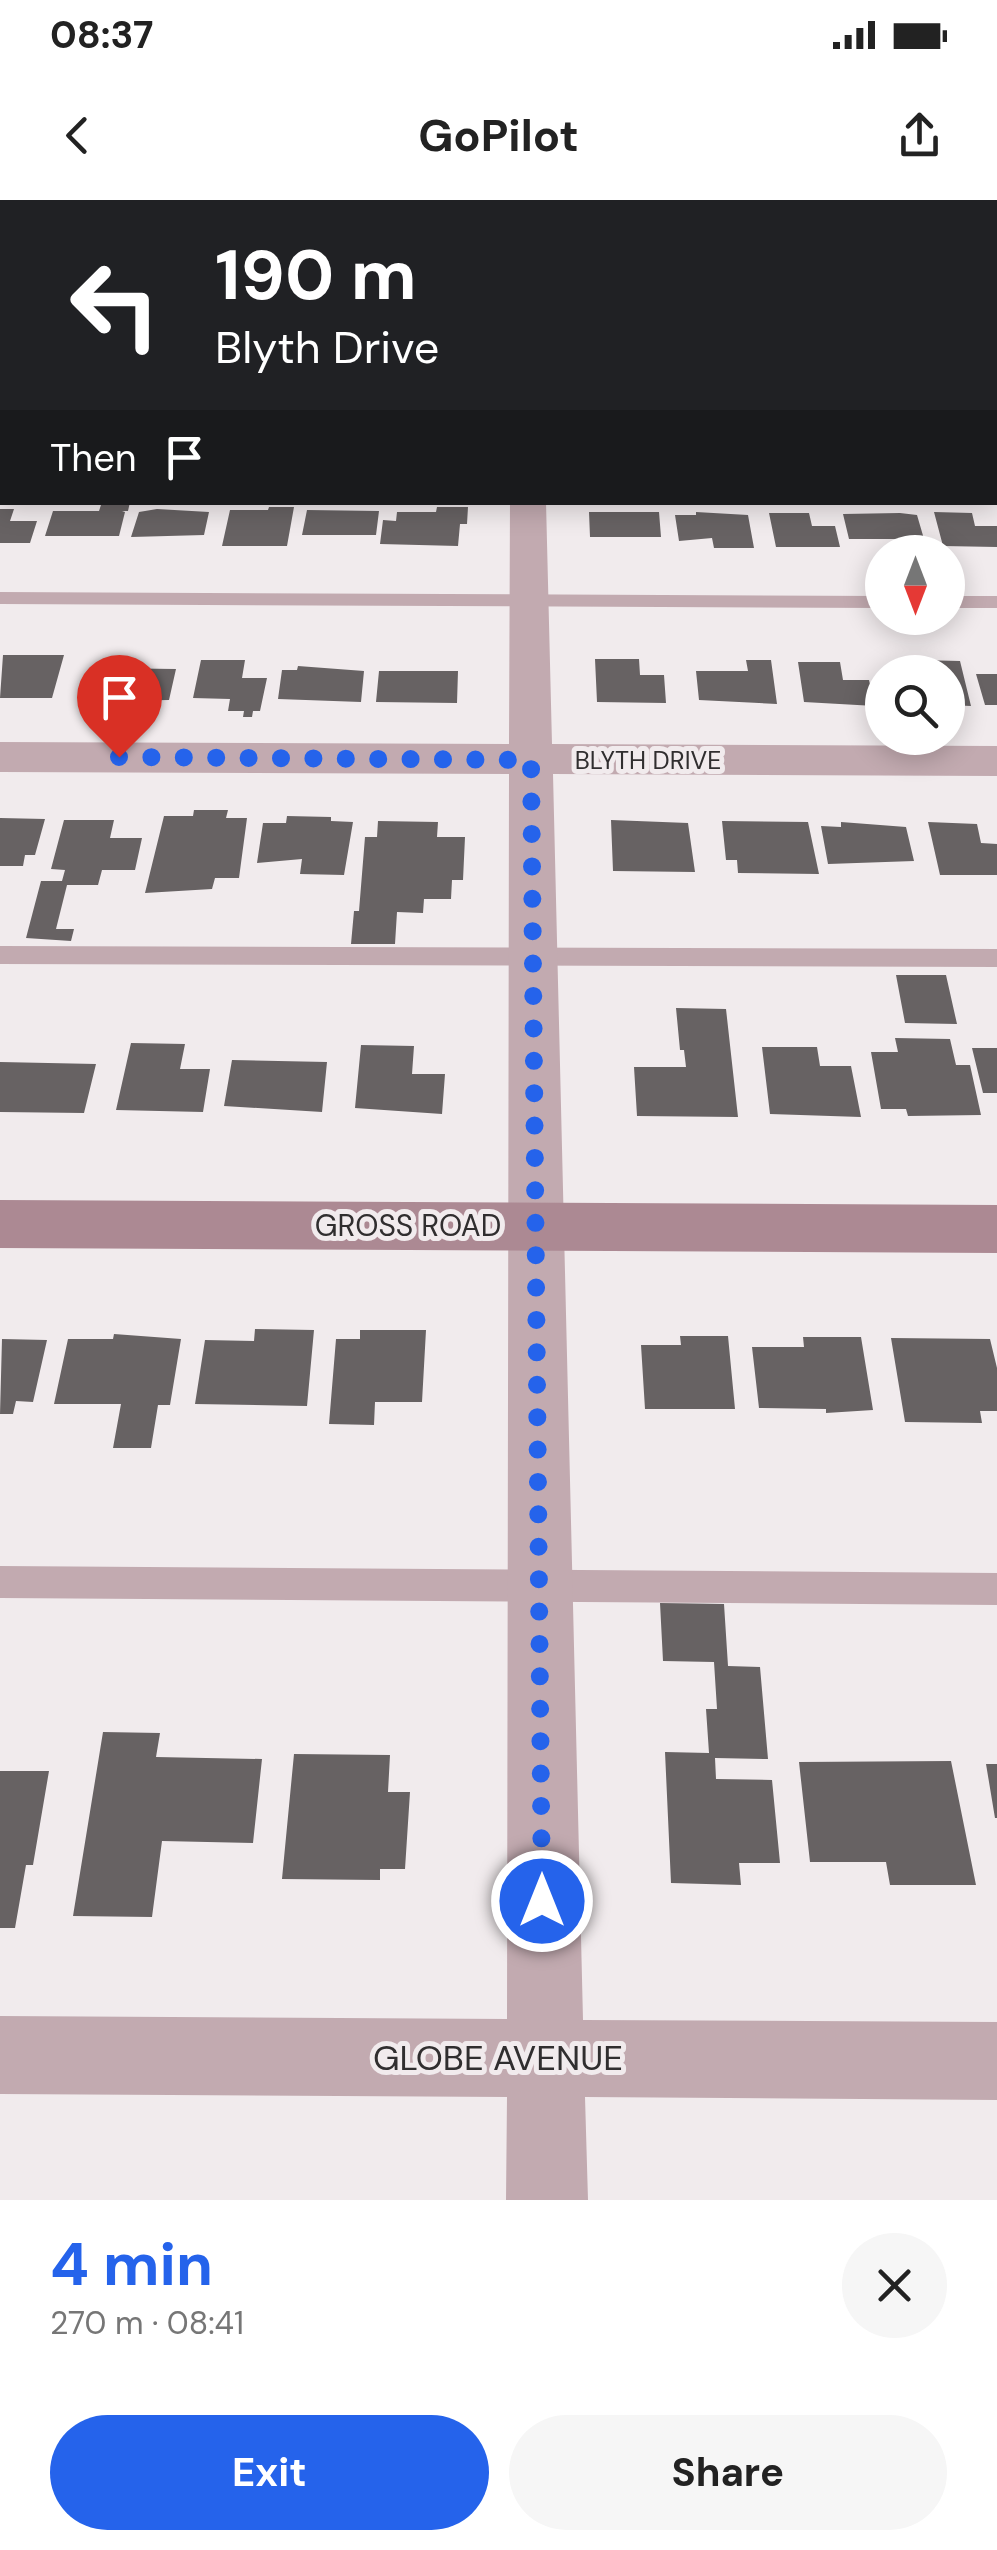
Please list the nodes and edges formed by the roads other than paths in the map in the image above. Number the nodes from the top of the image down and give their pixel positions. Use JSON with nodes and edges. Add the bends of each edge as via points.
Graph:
{"nodes":[{"id":1,"x":528,"y":505,"type":"edge"},
{"id":2,"x":0,"y":598,"type":"edge"},
{"id":3,"x":529,"y":601,"type":"junction"},
{"id":4,"x":865,"y":602,"type":"edge"},
{"id":5,"x":965,"y":602,"type":"edge"},
{"id":6,"x":997,"y":602,"type":"edge"},
{"id":7,"x":0,"y":757,"type":"edge"},
{"id":8,"x":531,"y":760,"type":"junction"},
{"id":9,"x":997,"y":761,"type":"edge"},
{"id":10,"x":0,"y":955,"type":"edge"},
{"id":11,"x":532,"y":958,"type":"junction"},
{"id":12,"x":997,"y":958,"type":"edge"},
{"id":13,"x":0,"y":1224,"type":"edge"},
{"id":14,"x":536,"y":1227,"type":"junction"},
{"id":15,"x":997,"y":1230,"type":"edge"},
{"id":16,"x":0,"y":1582,"type":"edge"},
{"id":17,"x":539,"y":1585,"type":"junction"},
{"id":18,"x":997,"y":1589,"type":"edge"},
{"id":19,"x":0,"y":2055,"type":"edge"},
{"id":20,"x":544,"y":2059,"type":"junction"},
{"id":21,"x":997,"y":2061,"type":"edge"},
{"id":22,"x":546,"y":2200,"type":"edge"}],
"edges":[{"from":1,"to":3,"type":"street"},
{"from":2,"to":3,"type":"lane"},
{"from":3,"to":4,"type":"lane"},
{"from":3,"to":8,"type":"street"},
{"from":5,"to":6,"type":"lane"},
{"from":7,"to":8,"type":"street","name":"BLYTH DRIVE"},
{"from":8,"to":9,"type":"street","name":"BLYTH DRIVE"},
{"from":8,"to":11,"type":"street"},
{"from":10,"to":11,"type":"lane"},
{"from":11,"to":12,"type":"lane"},
{"from":11,"to":14,"type":"street"},
{"from":13,"to":14,"type":"street","name":"GROSS ROAD"},
{"from":14,"to":15,"type":"street","name":"GROSS ROAD"},
{"from":14,"to":17,"type":"street"},
{"from":16,"to":17,"type":"lane"},
{"from":17,"to":18,"type":"lane"},
{"from":17,"to":20,"type":"street"},
{"from":19,"to":20,"type":"street","name":"GLOBE AVENUE"},
{"from":20,"to":21,"type":"street","name":"GLOBE AVENUE"},
{"from":20,"to":22,"type":"street"}]}
